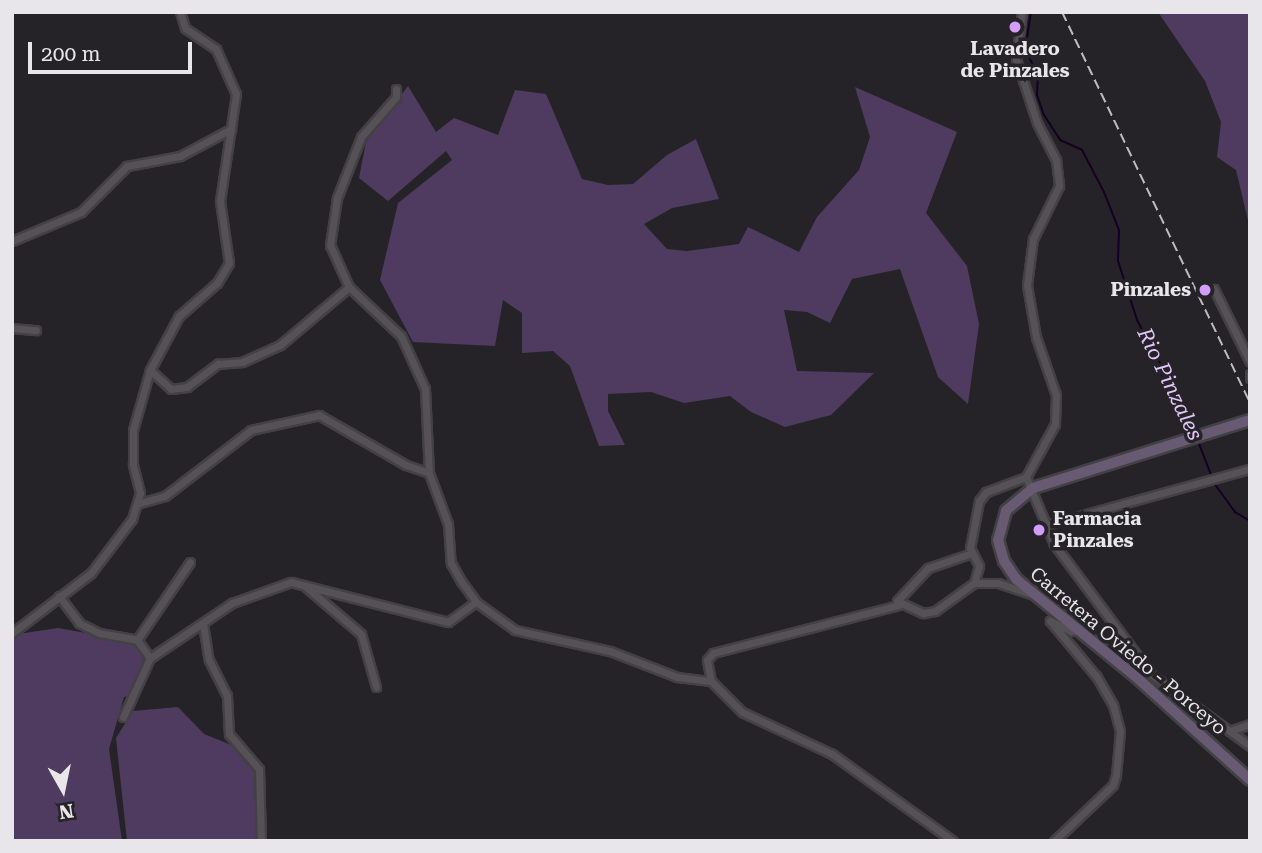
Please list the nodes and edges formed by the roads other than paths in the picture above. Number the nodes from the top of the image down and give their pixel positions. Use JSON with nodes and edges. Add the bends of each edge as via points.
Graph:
{"nodes":[{"id":1,"x":180,"y":12,"type":"edge"},
{"id":2,"x":1022,"y":12,"type":"edge"},
{"id":3,"x":396,"y":89,"type":"dead end"},
{"id":4,"x":231,"y":129,"type":"junction"},
{"id":5,"x":12,"y":241,"type":"edge"},
{"id":6,"x":349,"y":287,"type":"junction"},
{"id":7,"x":1214,"y":289,"type":"dead end"},
{"id":8,"x":12,"y":328,"type":"edge"},
{"id":9,"x":36,"y":330,"type":"dead end"},
{"id":10,"x":1250,"y":362,"type":"edge"},
{"id":11,"x":150,"y":370,"type":"junction"},
{"id":12,"x":1246,"y":421,"type":"edge"},
{"id":13,"x":1250,"y":469,"type":"edge"},
{"id":14,"x":429,"y":473,"type":"junction"},
{"id":15,"x":1026,"y":477,"type":"junction"},
{"id":16,"x":1033,"y":488,"type":"junction"},
{"id":17,"x":140,"y":503,"type":"junction"},
{"id":18,"x":1046,"y":524,"type":"junction"},
{"id":19,"x":972,"y":553,"type":"junction"},
{"id":20,"x":190,"y":562,"type":"dead end"},
{"id":21,"x":974,"y":583,"type":"junction"},
{"id":22,"x":304,"y":585,"type":"junction"},
{"id":23,"x":59,"y":596,"type":"junction"},
{"id":24,"x":1037,"y":596,"type":"junction"},
{"id":25,"x":477,"y":602,"type":"junction"},
{"id":26,"x":899,"y":605,"type":"junction"},
{"id":27,"x":203,"y":624,"type":"junction"},
{"id":28,"x":1080,"y":629,"type":"junction"},
{"id":29,"x":12,"y":633,"type":"edge"},
{"id":30,"x":137,"y":640,"type":"junction"},
{"id":31,"x":150,"y":658,"type":"junction"},
{"id":32,"x":711,"y":681,"type":"junction"},
{"id":33,"x":376,"y":687,"type":"dead end"},
{"id":34,"x":123,"y":717,"type":"dead end"},
{"id":35,"x":1250,"y":724,"type":"edge"},
{"id":36,"x":1233,"y":730,"type":"junction"},
{"id":37,"x":1250,"y":746,"type":"edge"},
{"id":38,"x":1250,"y":779,"type":"edge"},
{"id":39,"x":261,"y":841,"type":"edge"},
{"id":40,"x":953,"y":841,"type":"edge"},
{"id":41,"x":1054,"y":841,"type":"edge"}],
"edges":[{"from":1,"to":4,"type":"street","via":[[185,28],[216,49],[236,94]]},
{"from":2,"to":15,"type":"street","via":[[1016,59],[1037,123],[1056,160],[1059,186],[1033,239],[1027,285],[1036,338],[1056,395],[1055,424]]},
{"from":3,"to":6,"type":"street","via":[[396,97],[361,137],[332,219],[330,245]]},
{"from":4,"to":5,"type":"street","via":[[180,156],[127,166],[81,212]]},
{"from":4,"to":11,"type":"street","via":[[220,201],[229,263],[217,283],[179,316]]},
{"from":6,"to":11,"type":"street","via":[[280,345],[242,362],[218,364],[187,387],[171,389]]},
{"from":6,"to":14,"type":"street","via":[[401,336],[416,368],[428,401]]},
{"from":7,"to":10,"type":"street"},
{"from":8,"to":9,"type":"street"},
{"from":11,"to":17,"type":"street","via":[[133,430]]},
{"from":12,"to":16,"type":"main road","name":"Carretera Oviedo - Porceyo"},
{"from":13,"to":18,"type":"street"},
{"from":14,"to":17,"type":"street","via":[[406,465],[319,415],[251,430],[165,496]]},
{"from":14,"to":25,"type":"street","via":[[448,524],[451,563]]},
{"from":15,"to":16,"type":"street"},
{"from":15,"to":19,"type":"street","via":[[986,492],[979,501]]},
{"from":16,"to":18,"type":"street"},
{"from":16,"to":24,"type":"main road","name":"Carretera Oviedo - Porceyo","via":[[1006,511],[998,540],[1008,569]]},
{"from":17,"to":23,"type":"street","via":[[101,562]]},
{"from":18,"to":36,"type":"street","via":[[1054,544],[1151,674]]},
{"from":19,"to":21,"type":"street","via":[[979,566]]},
{"from":19,"to":26,"type":"street","via":[[928,568],[911,583],[897,601]]},
{"from":20,"to":30,"type":"street"},
{"from":21,"to":24,"type":"street","via":[[998,583]]},
{"from":21,"to":26,"type":"street","via":[[935,611],[923,613]]},
{"from":22,"to":25,"type":"street","via":[[448,622]]},
{"from":22,"to":27,"type":"street","via":[[276,586],[232,603]]},
{"from":22,"to":33,"type":"street","via":[[362,634]]},
{"from":23,"to":29,"type":"street"},
{"from":23,"to":30,"type":"street","via":[[79,623],[99,633]]},
{"from":24,"to":28,"type":"main road","name":"Carretera Oviedo - Porceyo"},
{"from":25,"to":32,"type":"street","via":[[514,629],[610,651],[677,677]]},
{"from":26,"to":32,"type":"street","via":[[713,653],[707,660]]},
{"from":27,"to":31,"type":"street"},
{"from":27,"to":39,"type":"street","via":[[209,660],[227,696],[229,734],[258,769]]},
{"from":28,"to":38,"type":"main road","name":"Carretera Oviedo - Porceyo"},
{"from":28,"to":41,"type":"street","via":[[1071,631],[1050,621],[1096,676],[1113,705],[1120,731],[1116,775],[1113,785]]},
{"from":30,"to":31,"type":"street"},
{"from":31,"to":34,"type":"street"},
{"from":32,"to":40,"type":"street","via":[[742,712],[832,754]]},
{"from":35,"to":36,"type":"street"},
{"from":36,"to":37,"type":"street"}]}
